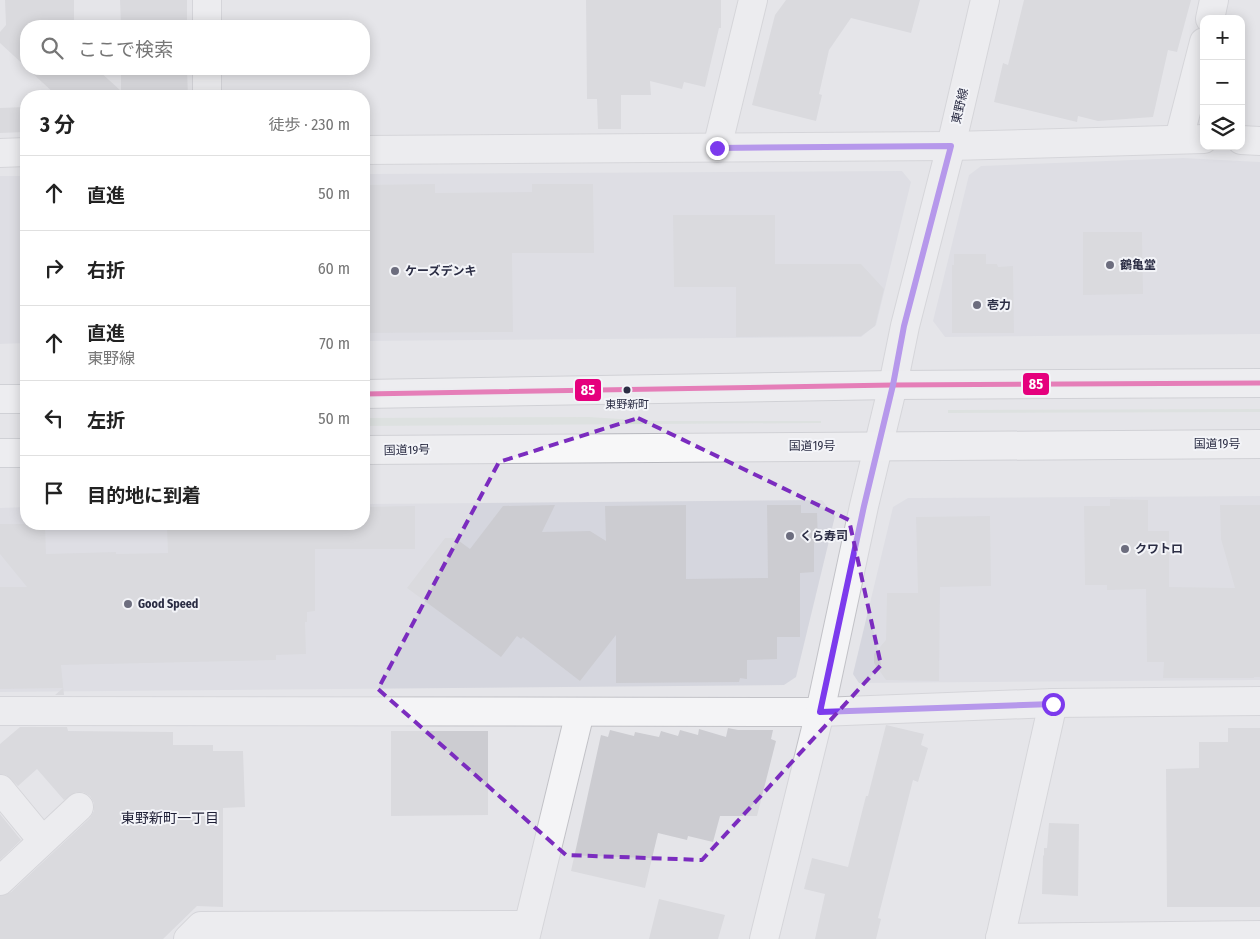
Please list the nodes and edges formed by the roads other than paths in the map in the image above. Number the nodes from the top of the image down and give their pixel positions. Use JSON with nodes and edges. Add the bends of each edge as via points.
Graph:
{"nodes":[{"id":1,"x":207,"y":0,"type":"edge"},
{"id":2,"x":753,"y":0,"type":"edge"},
{"id":3,"x":985,"y":0,"type":"edge"},
{"id":4,"x":1214,"y":0,"type":"edge"},
{"id":5,"x":1211,"y":15,"type":"edge"},
{"id":6,"x":207,"y":20,"type":"edge"},
{"id":7,"x":1202,"y":60,"type":"edge"},
{"id":8,"x":207,"y":75,"type":"edge"},
{"id":9,"x":207,"y":90,"type":"edge"},
{"id":10,"x":1192,"y":139,"type":"edge"},
{"id":11,"x":1245,"y":140,"type":"edge"},
{"id":12,"x":1260,"y":140,"type":"edge"},
{"id":13,"x":951,"y":146,"type":"junction"},
{"id":14,"x":717,"y":148,"type":"junction"},
{"id":15,"x":370,"y":150,"type":"edge"},
{"id":16,"x":20,"y":152,"type":"edge"},
{"id":17,"x":0,"y":153,"type":"edge"},
{"id":18,"x":1260,"y":384,"type":"edge"},
{"id":19,"x":893,"y":385,"type":"junction"},
{"id":20,"x":370,"y":394,"type":"edge"},
{"id":21,"x":0,"y":399,"type":"edge"},
{"id":22,"x":20,"y":399,"type":"edge"},
{"id":23,"x":1260,"y":444,"type":"edge"},
{"id":24,"x":879,"y":445,"type":"junction"},
{"id":25,"x":370,"y":450,"type":"edge"},
{"id":26,"x":0,"y":453,"type":"edge"},
{"id":27,"x":20,"y":453,"type":"edge"},
{"id":28,"x":1260,"y":701,"type":"edge"},
{"id":29,"x":1053,"y":704,"type":"junction"},
{"id":30,"x":0,"y":711,"type":"edge"},
{"id":31,"x":580,"y":712,"type":"junction"},
{"id":32,"x":820,"y":712,"type":"junction"},
{"id":33,"x":0,"y":789,"type":"edge"},
{"id":34,"x":79,"y":807,"type":"dead end"},
{"id":35,"x":42,"y":840,"type":"junction"},
{"id":36,"x":0,"y":881,"type":"edge"},
{"id":37,"x":527,"y":932,"type":"edge"},
{"id":38,"x":1260,"y":936,"type":"edge"},
{"id":39,"x":188,"y":939,"type":"edge"},
{"id":40,"x":764,"y":939,"type":"edge"},
{"id":41,"x":1000,"y":939,"type":"edge"}],
"edges":[{"from":1,"to":6,"type":"street"},
{"from":2,"to":14,"type":"street"},
{"from":3,"to":13,"type":"street","name":"東野線"},
{"from":4,"to":5,"type":"street"},
{"from":7,"to":10,"type":"street"},
{"from":8,"to":9,"type":"street"},
{"from":10,"to":13,"type":"street"},
{"from":11,"to":12,"type":"street"},
{"from":13,"to":14,"type":"street"},
{"from":13,"to":19,"type":"street","name":"東野線","via":[[904,326]]},
{"from":14,"to":15,"type":"street"},
{"from":16,"to":17,"type":"street"},
{"from":18,"to":19,"type":"highway"},
{"from":19,"to":20,"type":"highway"},
{"from":19,"to":24,"type":"street","name":"東野線"},
{"from":21,"to":22,"type":"highway"},
{"from":23,"to":24,"type":"highway","name":"国道19号"},
{"from":24,"to":25,"type":"highway","name":"国道19号"},
{"from":24,"to":32,"type":"street","name":"東野線"},
{"from":26,"to":27,"type":"highway"},
{"from":28,"to":29,"type":"street"},
{"from":29,"to":32,"type":"street"},
{"from":29,"to":41,"type":"street"},
{"from":30,"to":31,"type":"street"},
{"from":31,"to":32,"type":"street"},
{"from":31,"to":37,"type":"street"},
{"from":32,"to":40,"type":"street","name":"東野線"},
{"from":33,"to":35,"type":"street"},
{"from":34,"to":35,"type":"street"},
{"from":35,"to":36,"type":"street"},
{"from":37,"to":39,"type":"street","via":[[201,926]]},
{"from":38,"to":41,"type":"street"}]}
